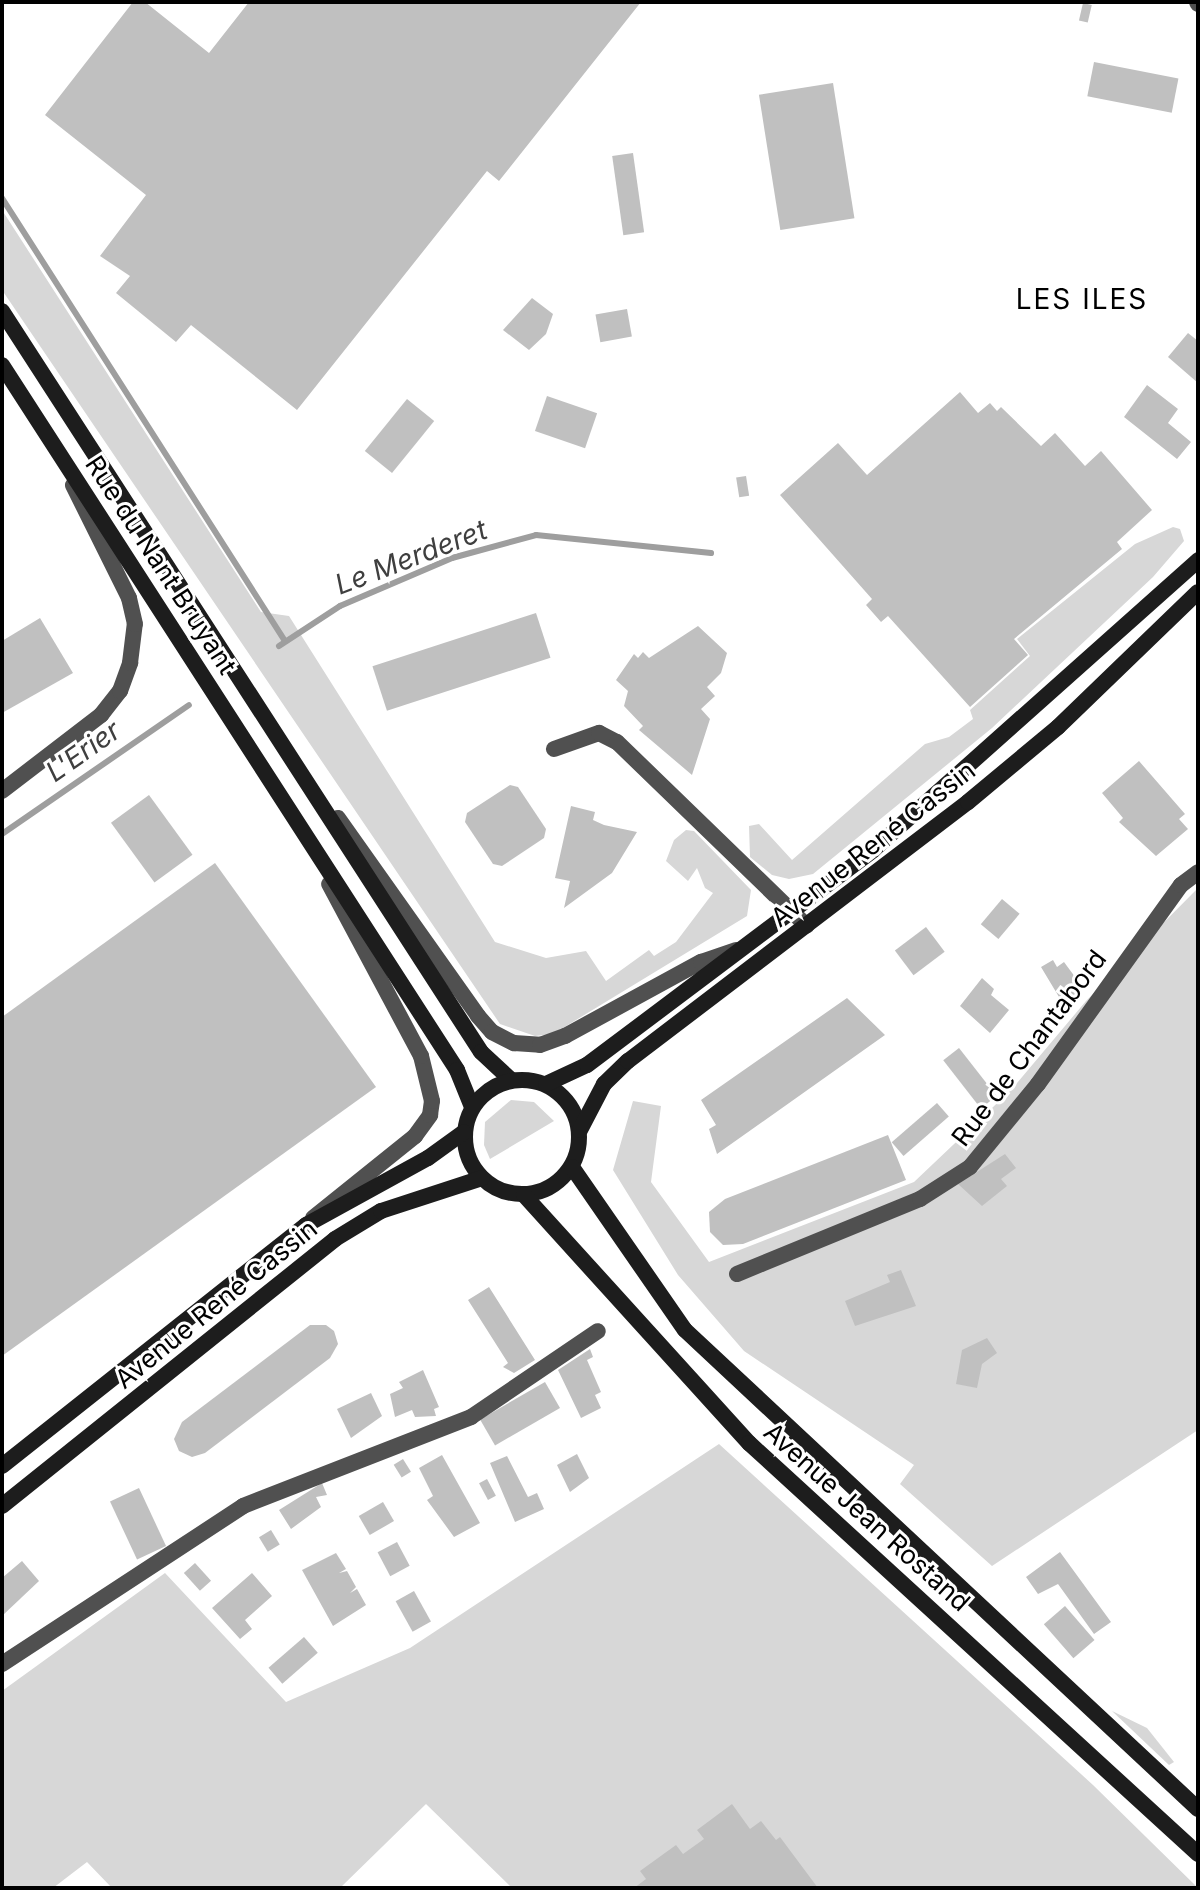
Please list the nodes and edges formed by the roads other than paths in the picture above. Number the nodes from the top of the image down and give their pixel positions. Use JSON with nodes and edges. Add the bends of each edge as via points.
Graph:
{"nodes":[{"id":1,"x":2,"y":311,"type":"edge"},
{"id":2,"x":2,"y":365,"type":"edge"},
{"id":3,"x":45,"y":429,"type":"junction"},
{"id":4,"x":1198,"y":560,"type":"edge"},
{"id":5,"x":1198,"y":592,"type":"edge"},
{"id":6,"x":266,"y":720,"type":"junction"},
{"id":7,"x":554,"y":749,"type":"dead end"},
{"id":8,"x":2,"y":791,"type":"edge"},
{"id":9,"x":280,"y":791,"type":"junction"},
{"id":10,"x":1198,"y":872,"type":"edge"},
{"id":11,"x":794,"y":912,"type":"junction"},
{"id":12,"x":807,"y":926,"type":"junction"},
{"id":13,"x":736,"y":950,"type":"junction"},
{"id":14,"x":565,"y":1036,"type":"joint"},
{"id":15,"x":511,"y":1080,"type":"junction"},
{"id":16,"x":546,"y":1084,"type":"junction"},
{"id":17,"x":432,"y":1101,"type":"joint"},
{"id":18,"x":472,"y":1107,"type":"junction"},
{"id":19,"x":580,"y":1130,"type":"junction"},
{"id":20,"x":464,"y":1132,"type":"junction"},
{"id":21,"x":572,"y":1167,"type":"junction"},
{"id":22,"x":482,"y":1178,"type":"junction"},
{"id":23,"x":524,"y":1195,"type":"junction"},
{"id":24,"x":306,"y":1225,"type":"junction"},
{"id":25,"x":737,"y":1274,"type":"dead end"},
{"id":26,"x":598,"y":1331,"type":"dead end"},
{"id":27,"x":2,"y":1466,"type":"edge"},
{"id":28,"x":2,"y":1506,"type":"edge"},
{"id":29,"x":2,"y":1664,"type":"edge"},
{"id":30,"x":1198,"y":1809,"type":"edge"},
{"id":31,"x":1198,"y":1854,"type":"edge"}],
"edges":[{"from":1,"to":6,"type":"main road","name":"Rue du Nant Bruyant"},
{"from":2,"to":3,"type":"main road","name":"Rue du Nant Bruyant"},
{"from":3,"to":8,"type":"street","via":[[129,598],[135,637],[127,677],[112,702]]},
{"from":3,"to":9,"type":"main road","name":"Rue du Nant Bruyant"},
{"from":4,"to":11,"type":"main road","name":"Avenue René Cassin","via":[[1021,723]]},
{"from":5,"to":12,"type":"main road","name":"Avenue René Cassin","via":[[1017,761]]},
{"from":6,"to":14,"type":"street","name":"Rue du Nant Bruyant","via":[[492,1032],[514,1043],[540,1045]]},
{"from":6,"to":15,"type":"main road","name":"Rue du Nant Bruyant","via":[[481,1052]]},
{"from":7,"to":11,"type":"street","via":[[599,733],[617,742]]},
{"from":9,"to":17,"type":"street","name":"Rue du Nant Bruyant","via":[[421,1056]]},
{"from":9,"to":18,"type":"main road","name":"Rue du Nant Bruyant","via":[[457,1070]]},
{"from":10,"to":25,"type":"street","name":"Rue de Chantabord","via":[[1181,885],[1038,1084],[970,1167],[920,1199]]},
{"from":11,"to":12,"type":"street"},
{"from":11,"to":13,"type":"main road","name":"Avenue René Cassin"},
{"from":12,"to":19,"type":"main road","name":"Avenue René Cassin","via":[[628,1061],[604,1084]]},
{"from":13,"to":14,"type":"street","name":"Avenue René Cassin","via":[[701,962]]},
{"from":13,"to":16,"type":"main road","name":"Avenue René Cassin","via":[[587,1065]]},
{"from":15,"to":16,"type":"main road"},
{"from":15,"to":18,"type":"main road","via":[[489,1089]]},
{"from":16,"to":19,"type":"main road","via":[[562,1095]]},
{"from":17,"to":24,"type":"street","name":"Avenue René Cassin","via":[[430,1115],[415,1136]]},
{"from":18,"to":20,"type":"main road"},
{"from":19,"to":21,"type":"main road"},
{"from":20,"to":22,"type":"main road","via":[[468,1158]]},
{"from":20,"to":24,"type":"main road","name":"Avenue René Cassin","via":[[428,1158]]},
{"from":21,"to":23,"type":"main road","via":[[543,1192]]},
{"from":21,"to":30,"type":"main road","name":"Avenue Jean Rostand","via":[[685,1330]]},
{"from":22,"to":23,"type":"main road","name":"Avenue Jean Rostand","via":[[501,1191]]},
{"from":22,"to":28,"type":"main road","name":"Avenue René Cassin","via":[[381,1211],[335,1239]]},
{"from":23,"to":31,"type":"main road","name":"Avenue Jean Rostand","via":[[749,1443]]},
{"from":24,"to":27,"type":"main road","name":"Avenue René Cassin"},
{"from":26,"to":29,"type":"street","via":[[471,1417],[243,1506]]}]}
